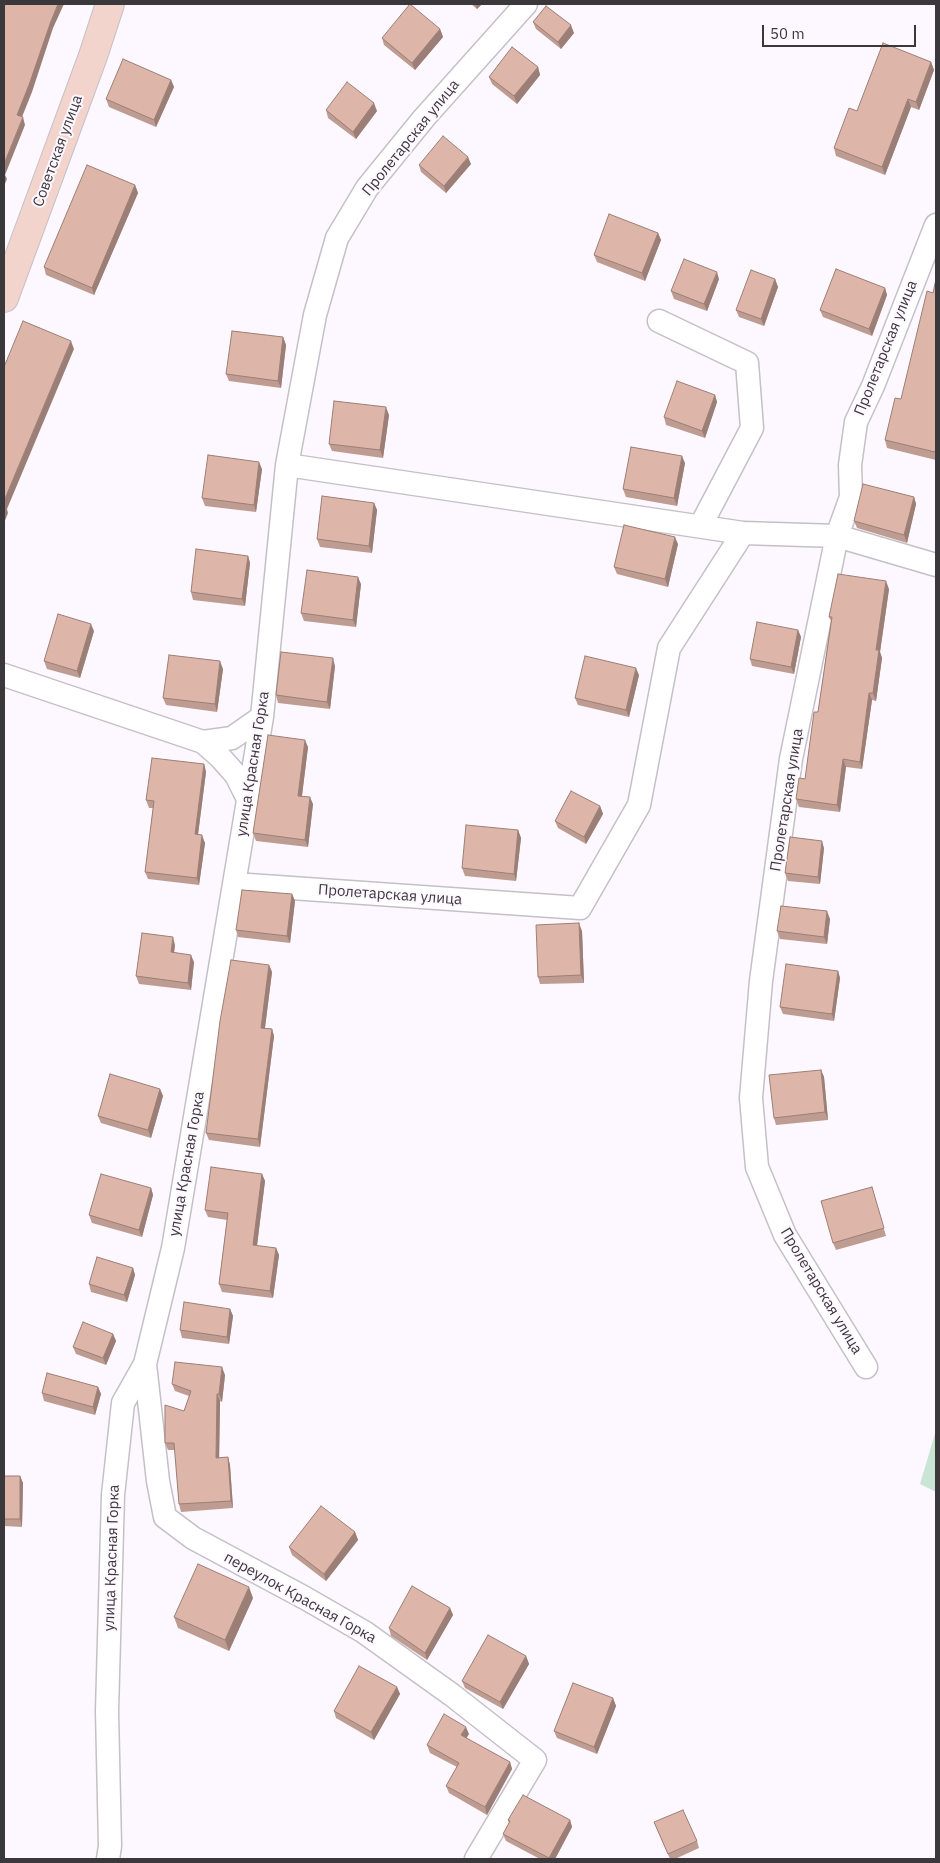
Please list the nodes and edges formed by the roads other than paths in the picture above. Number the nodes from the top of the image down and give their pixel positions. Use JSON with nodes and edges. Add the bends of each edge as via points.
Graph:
{"nodes":[{"id":1,"x":110,"y":4,"type":"edge"},
{"id":2,"x":526,"y":4,"type":"edge"},
{"id":3,"x":936,"y":225,"type":"edge"},
{"id":4,"x":4,"y":298,"type":"edge"},
{"id":5,"x":659,"y":321,"type":"dead end"},
{"id":6,"x":288,"y":465,"type":"junction"},
{"id":7,"x":700,"y":525,"type":"junction"},
{"id":8,"x":744,"y":533,"type":"junction"},
{"id":9,"x":838,"y":536,"type":"junction"},
{"id":10,"x":936,"y":564,"type":"edge"},
{"id":11,"x":4,"y":675,"type":"edge"},
{"id":12,"x":262,"y":717,"type":"junction"},
{"id":13,"x":203,"y":742,"type":"junction"},
{"id":14,"x":248,"y":799,"type":"junction"},
{"id":15,"x":234,"y":884,"type":"junction"},
{"id":16,"x":145,"y":1364,"type":"junction"},
{"id":17,"x":866,"y":1367,"type":"dead end"},
{"id":18,"x":108,"y":1859,"type":"edge"},
{"id":19,"x":476,"y":1859,"type":"edge"}],
"edges":[{"from":1,"to":4,"type":"main road","name":"Советская улица"},
{"from":2,"to":6,"type":"street","name":"Пролетарская улица","via":[[424,118],[367,188],[337,238],[315,315]]},
{"from":3,"to":9,"type":"street","name":"Пролетарская улица","via":[[856,422],[850,465],[851,497]]},
{"from":5,"to":7,"type":"street","via":[[747,363],[752,428]]},
{"from":6,"to":7,"type":"street"},
{"from":6,"to":12,"type":"street","name":"улица Красная Горка"},
{"from":7,"to":8,"type":"street"},
{"from":8,"to":9,"type":"street"},
{"from":8,"to":15,"type":"street","name":"Пролетарская улица","via":[[669,648],[639,805],[580,908]]},
{"from":9,"to":10,"type":"street"},
{"from":9,"to":17,"type":"street","name":"Пролетарская улица","via":[[791,759],[762,980],[751,1098],[757,1167],[785,1235]]},
{"from":11,"to":13,"type":"street"},
{"from":12,"to":13,"type":"street","via":[[232,738]]},
{"from":12,"to":14,"type":"street","name":"улица Красная Горка"},
{"from":13,"to":14,"type":"street","via":[[236,775]]},
{"from":14,"to":15,"type":"street","name":"улица Красная Горка"},
{"from":15,"to":16,"type":"street","name":"улица Красная Горка","via":[[173,1248]]},
{"from":16,"to":18,"type":"street","name":"улица Красная Горка","via":[[123,1403],[113,1495],[106,1711]]},
{"from":16,"to":19,"type":"street","name":"переулок Красная Горка","via":[[158,1481],[166,1517],[193,1538],[364,1632],[535,1760]]}]}
